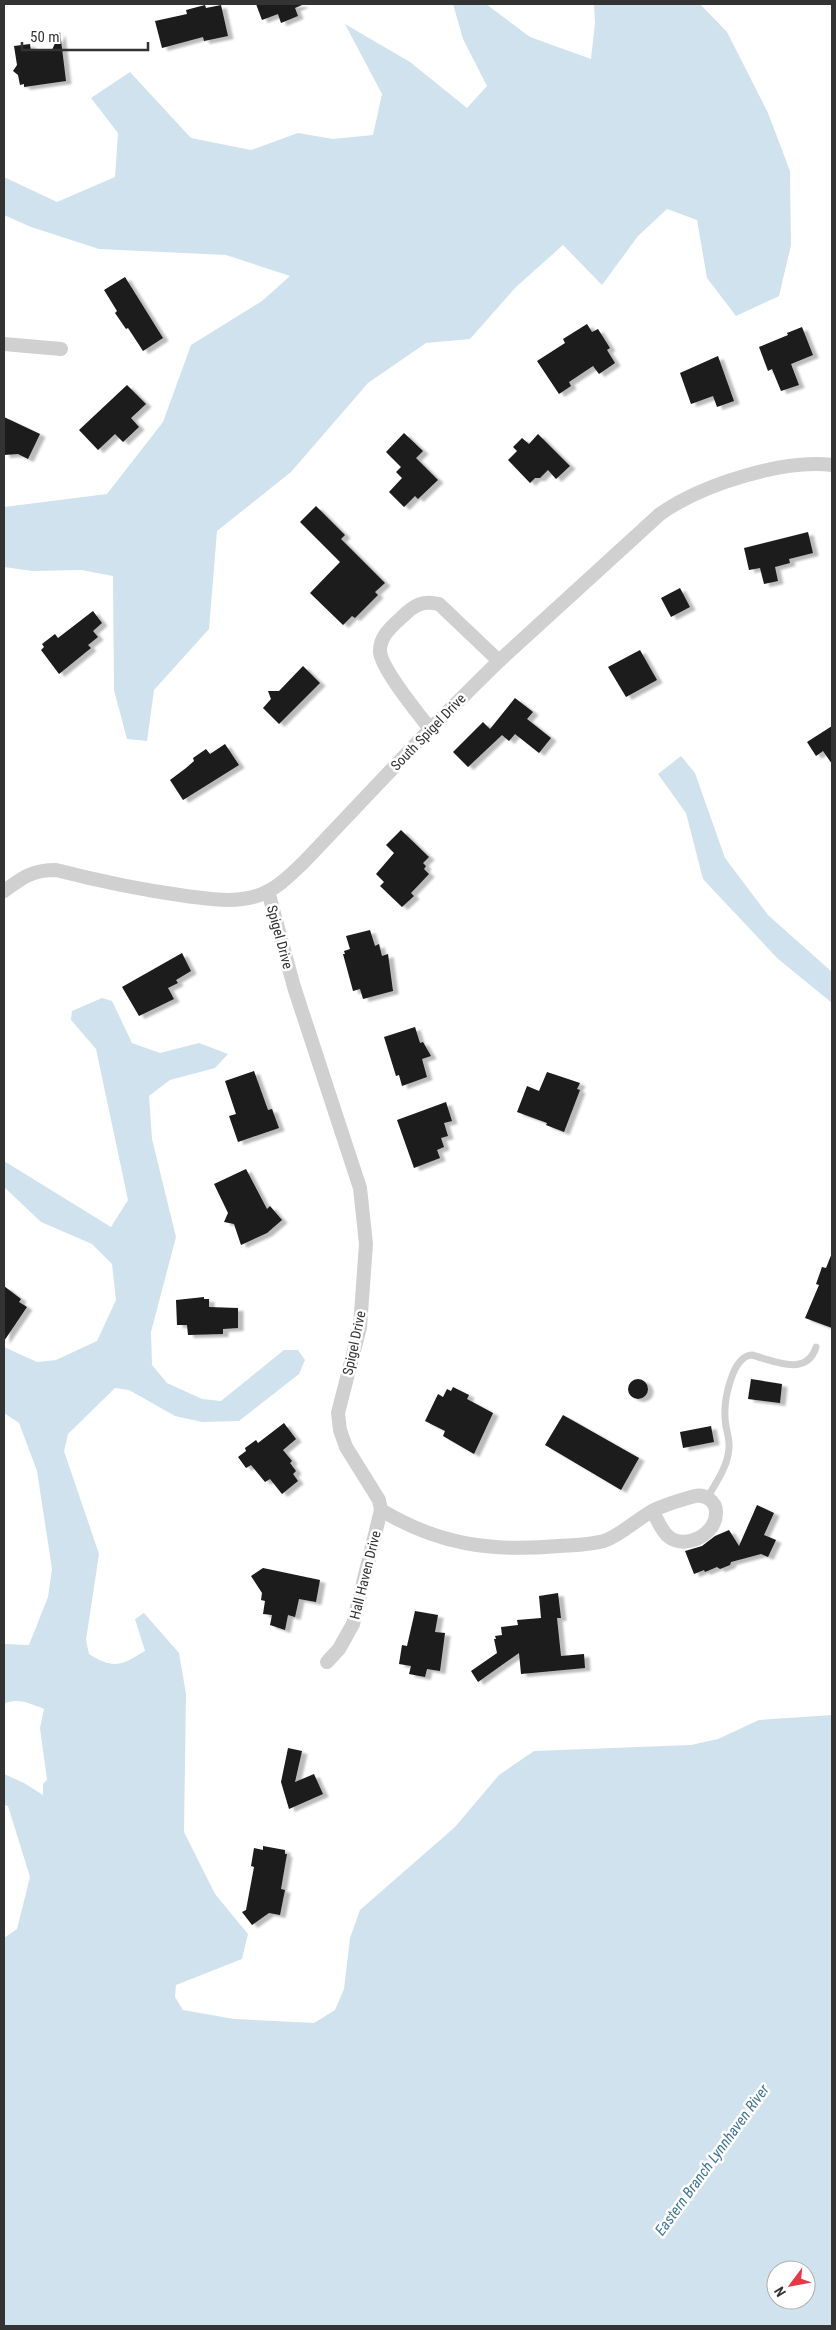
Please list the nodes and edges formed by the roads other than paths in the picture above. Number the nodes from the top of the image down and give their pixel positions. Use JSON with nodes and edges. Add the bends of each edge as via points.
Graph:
{"nodes":[{"id":1,"x":4,"y":344,"type":"edge"},
{"id":2,"x":61,"y":349,"type":"dead end"},
{"id":3,"x":832,"y":465,"type":"edge"},
{"id":4,"x":499,"y":662,"type":"junction"},
{"id":5,"x":430,"y":729,"type":"junction"},
{"id":6,"x":4,"y":891,"type":"edge"},
{"id":7,"x":268,"y":891,"type":"junction"},
{"id":8,"x":816,"y":1346,"type":"dead end"},
{"id":9,"x":707,"y":1498,"type":"junction"},
{"id":10,"x":381,"y":1510,"type":"junction"},
{"id":11,"x":653,"y":1511,"type":"junction"},
{"id":12,"x":327,"y":1662,"type":"dead end"}],
"edges":[{"from":1,"to":2,"type":"street"},
{"from":3,"to":4,"type":"street","name":"South Spigel Drive","via":[[802,464],[765,472],[704,489],[679,501],[660,514]]},
{"from":4,"to":5,"type":"street","name":"South Spigel Drive"},
{"from":4,"to":5,"type":"street","via":[[439,604],[419,603],[403,616],[385,634],[380,651],[405,696]]},
{"from":5,"to":7,"type":"street","name":"South Spigel Drive","via":[[304,862]]},
{"from":6,"to":7,"type":"street","name":"South Spigel Drive","via":[[28,874],[56,870],[148,891],[222,900]]},
{"from":7,"to":10,"type":"street","name":"Spigel Drive","via":[[294,987],[360,1188],[366,1244],[360,1327],[338,1413],[346,1447],[379,1500]]},
{"from":8,"to":9,"type":"lane","via":[[802,1364],[790,1366],[752,1355],[741,1359],[726,1397],[727,1459]]},
{"from":9,"to":11,"type":"street","via":[[698,1495]]},
{"from":9,"to":11,"type":"street","via":[[716,1510],[715,1519],[708,1531],[688,1542],[667,1536]]},
{"from":10,"to":11,"type":"street","via":[[414,1528],[459,1543],[500,1547],[545,1547],[604,1541]]},
{"from":10,"to":12,"type":"street","name":"Hall Haven Drive","via":[[353,1624],[340,1649]]}]}
